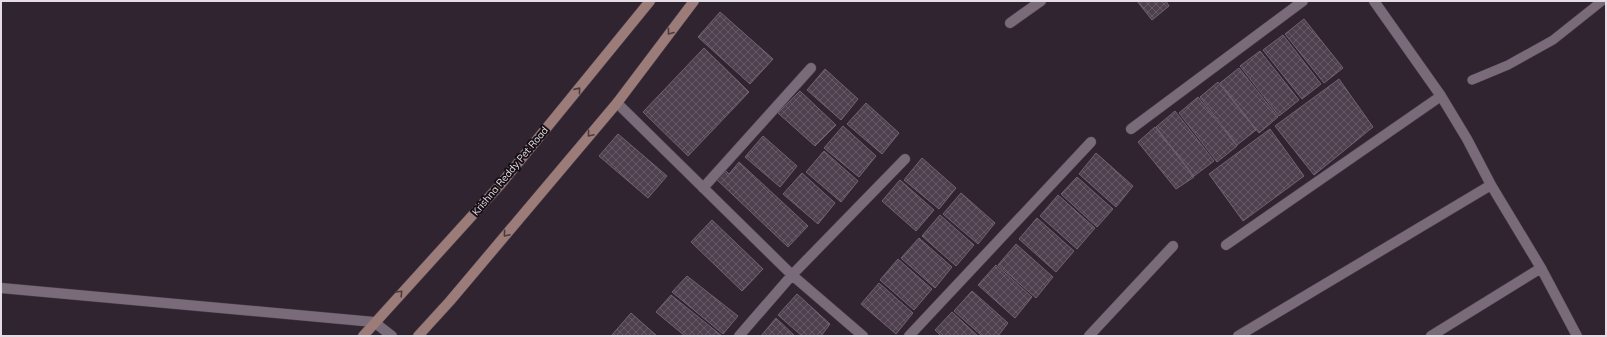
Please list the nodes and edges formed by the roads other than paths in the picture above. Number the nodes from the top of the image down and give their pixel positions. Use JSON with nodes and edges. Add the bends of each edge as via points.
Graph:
{"nodes":[{"id":1,"x":650,"y":1,"type":"edge"},
{"id":2,"x":694,"y":1,"type":"edge"},
{"id":3,"x":1041,"y":1,"type":"edge"},
{"id":4,"x":1303,"y":1,"type":"edge"},
{"id":5,"x":1374,"y":1,"type":"edge"},
{"id":6,"x":1602,"y":1,"type":"edge"},
{"id":7,"x":1010,"y":23,"type":"dead end"},
{"id":8,"x":810,"y":68,"type":"dead end"},
{"id":9,"x":1472,"y":80,"type":"dead end"},
{"id":10,"x":1441,"y":96,"type":"junction"},
{"id":11,"x":617,"y":103,"type":"junction"},
{"id":12,"x":1131,"y":128,"type":"dead end"},
{"id":13,"x":1091,"y":142,"type":"dead end"},
{"id":14,"x":905,"y":160,"type":"dead end"},
{"id":15,"x":1491,"y":185,"type":"junction"},
{"id":16,"x":703,"y":188,"type":"junction"},
{"id":17,"x":1226,"y":245,"type":"dead end"},
{"id":18,"x":1173,"y":246,"type":"dead end"},
{"id":19,"x":1541,"y":268,"type":"junction"},
{"id":20,"x":792,"y":275,"type":"junction"},
{"id":21,"x":1,"y":288,"type":"edge"},
{"id":22,"x":374,"y":322,"type":"junction"},
{"id":23,"x":363,"y":336,"type":"edge"},
{"id":24,"x":392,"y":336,"type":"edge"},
{"id":25,"x":418,"y":336,"type":"edge"},
{"id":26,"x":739,"y":336,"type":"edge"},
{"id":27,"x":863,"y":336,"type":"edge"},
{"id":28,"x":909,"y":336,"type":"edge"},
{"id":29,"x":1089,"y":336,"type":"edge"},
{"id":30,"x":1238,"y":336,"type":"edge"},
{"id":31,"x":1431,"y":336,"type":"edge"},
{"id":32,"x":1577,"y":336,"type":"edge"}],
"edges":[{"from":22,"to":1,"type":"main road","name":"Krishna Reddy Pet Road","one_way":true,"via":[[500,185]]},
{"from":2,"to":11,"type":"main road","one_way":true},
{"from":3,"to":7,"type":"street"},
{"from":4,"to":12,"type":"street"},
{"from":5,"to":10,"type":"street"},
{"from":6,"to":9,"type":"lane","via":[[1553,40],[1508,65]]},
{"from":8,"to":16,"type":"street"},
{"from":10,"to":15,"type":"street"},
{"from":10,"to":17,"type":"street"},
{"from":11,"to":16,"type":"street"},
{"from":11,"to":25,"type":"main road","one_way":true},
{"from":13,"to":28,"type":"street"},
{"from":14,"to":20,"type":"street"},
{"from":15,"to":19,"type":"street"},
{"from":15,"to":30,"type":"street"},
{"from":16,"to":20,"type":"street"},
{"from":18,"to":29,"type":"street"},
{"from":19,"to":31,"type":"street"},
{"from":19,"to":32,"type":"street"},
{"from":20,"to":26,"type":"street"},
{"from":20,"to":27,"type":"street"},
{"from":21,"to":22,"type":"street"},
{"from":22,"to":23,"type":"main road","name":"Krishna Reddy Pet Road"},
{"from":22,"to":24,"type":"street"}]}
